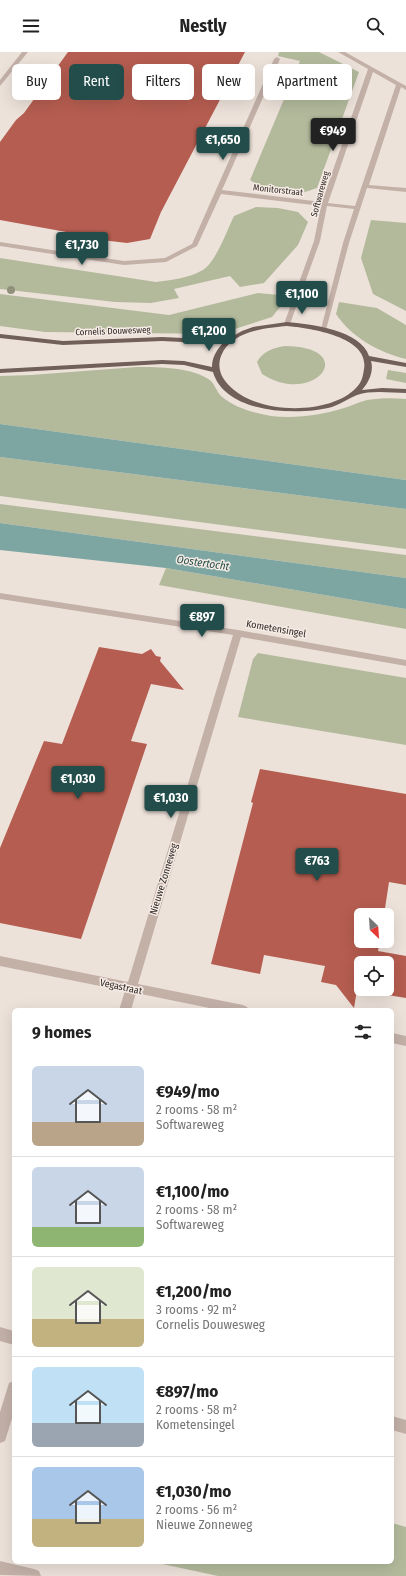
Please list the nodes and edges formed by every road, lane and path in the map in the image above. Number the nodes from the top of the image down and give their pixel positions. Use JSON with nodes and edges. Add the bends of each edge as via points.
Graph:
{"nodes":[{"id":1,"x":25,"y":52,"type":"edge"},
{"id":2,"x":341,"y":52,"type":"edge"},
{"id":3,"x":277,"y":59,"type":"dead end"},
{"id":4,"x":371,"y":69,"type":"junction"},
{"id":5,"x":0,"y":84,"type":"edge"},
{"id":6,"x":399,"y":85,"type":"junction"},
{"id":7,"x":406,"y":88,"type":"edge"},
{"id":8,"x":365,"y":186,"type":"junction"},
{"id":9,"x":406,"y":190,"type":"edge"},
{"id":10,"x":220,"y":192,"type":"junction"},
{"id":11,"x":324,"y":204,"type":"junction"},
{"id":12,"x":358,"y":208,"type":"junction"},
{"id":13,"x":0,"y":244,"type":"edge"},
{"id":14,"x":287,"y":324,"type":"junction"},
{"id":15,"x":324,"y":329,"type":"junction"},
{"id":16,"x":0,"y":336,"type":"edge"},
{"id":17,"x":227,"y":342,"type":"junction"},
{"id":18,"x":367,"y":358,"type":"junction"},
{"id":19,"x":406,"y":365,"type":"edge"},
{"id":20,"x":215,"y":370,"type":"junction"},
{"id":21,"x":0,"y":371,"type":"edge"},
{"id":22,"x":406,"y":391,"type":"edge"},
{"id":23,"x":355,"y":393,"type":"junction"},
{"id":24,"x":0,"y":596,"type":"edge"},
{"id":25,"x":238,"y":633,"type":"junction"},
{"id":26,"x":406,"y":663,"type":"edge"},
{"id":27,"x":0,"y":961,"type":"edge"},
{"id":28,"x":132,"y":989,"type":"junction"},
{"id":29,"x":126,"y":1008,"type":"edge"},
{"id":30,"x":232,"y":1008,"type":"edge"},
{"id":31,"x":394,"y":1038,"type":"edge"},
{"id":32,"x":406,"y":1041,"type":"edge"},
{"id":33,"x":0,"y":1334,"type":"edge"},
{"id":34,"x":12,"y":1337,"type":"edge"},
{"id":35,"x":12,"y":1395,"type":"edge"},
{"id":36,"x":394,"y":1424,"type":"edge"},
{"id":37,"x":406,"y":1427,"type":"edge"},
{"id":38,"x":0,"y":1436,"type":"edge"},
{"id":39,"x":0,"y":1568,"type":"edge"},
{"id":40,"x":34,"y":1576,"type":"edge"}],
"edges":[{"from":1,"to":5,"type":"street"},
{"from":2,"to":4,"type":"street"},
{"from":3,"to":10,"type":"street"},
{"from":4,"to":6,"type":"street"},
{"from":4,"to":11,"type":"street","name":"Softwareweg"},
{"from":6,"to":7,"type":"street"},
{"from":6,"to":8,"type":"street"},
{"from":8,"to":9,"type":"street"},
{"from":8,"to":12,"type":"street"},
{"from":10,"to":11,"type":"street","name":"Monitorstraat"},
{"from":10,"to":13,"type":"street","via":[[195,245],[166,260],[124,263]]},
{"from":11,"to":12,"type":"street","name":"Monitorstraat"},
{"from":11,"to":14,"type":"street","name":"Softwareweg","via":[[317,241]]},
{"from":12,"to":15,"type":"street","via":[[329,302]]},
{"from":14,"to":15,"type":"main road"},
{"from":14,"to":17,"type":"main road","via":[[249,330]]},
{"from":15,"to":18,"type":"main road","via":[[346,338],[362,350]]},
{"from":16,"to":17,"type":"main road","name":"Cornelis Douwesweg","via":[[63,343],[162,339]]},
{"from":17,"to":20,"type":"main road","via":[[217,358]]},
{"from":18,"to":19,"type":"main road"},
{"from":18,"to":23,"type":"main road","via":[[366,377],[363,385]]},
{"from":20,"to":21,"type":"main road","via":[[184,363],[162,362]]},
{"from":20,"to":23,"type":"main road","via":[[221,383],[233,394],[251,403],[273,408],[319,408],[339,402]]},
{"from":22,"to":23,"type":"main road"},
{"from":24,"to":25,"type":"street","name":"Kometensingel"},
{"from":25,"to":26,"type":"street","name":"Kometensingel"},
{"from":25,"to":28,"type":"street","name":"Nieuwe Zonneweg"},
{"from":27,"to":28,"type":"street","name":"Vegastraat"},
{"from":28,"to":29,"type":"street","name":"Nieuwe Zonneweg"},
{"from":28,"to":30,"type":"street","name":"Vegastraat"},
{"from":31,"to":32,"type":"street"},
{"from":33,"to":34,"type":"street"},
{"from":35,"to":38,"type":"street"},
{"from":36,"to":37,"type":"street"},
{"from":39,"to":40,"type":"street"}]}
